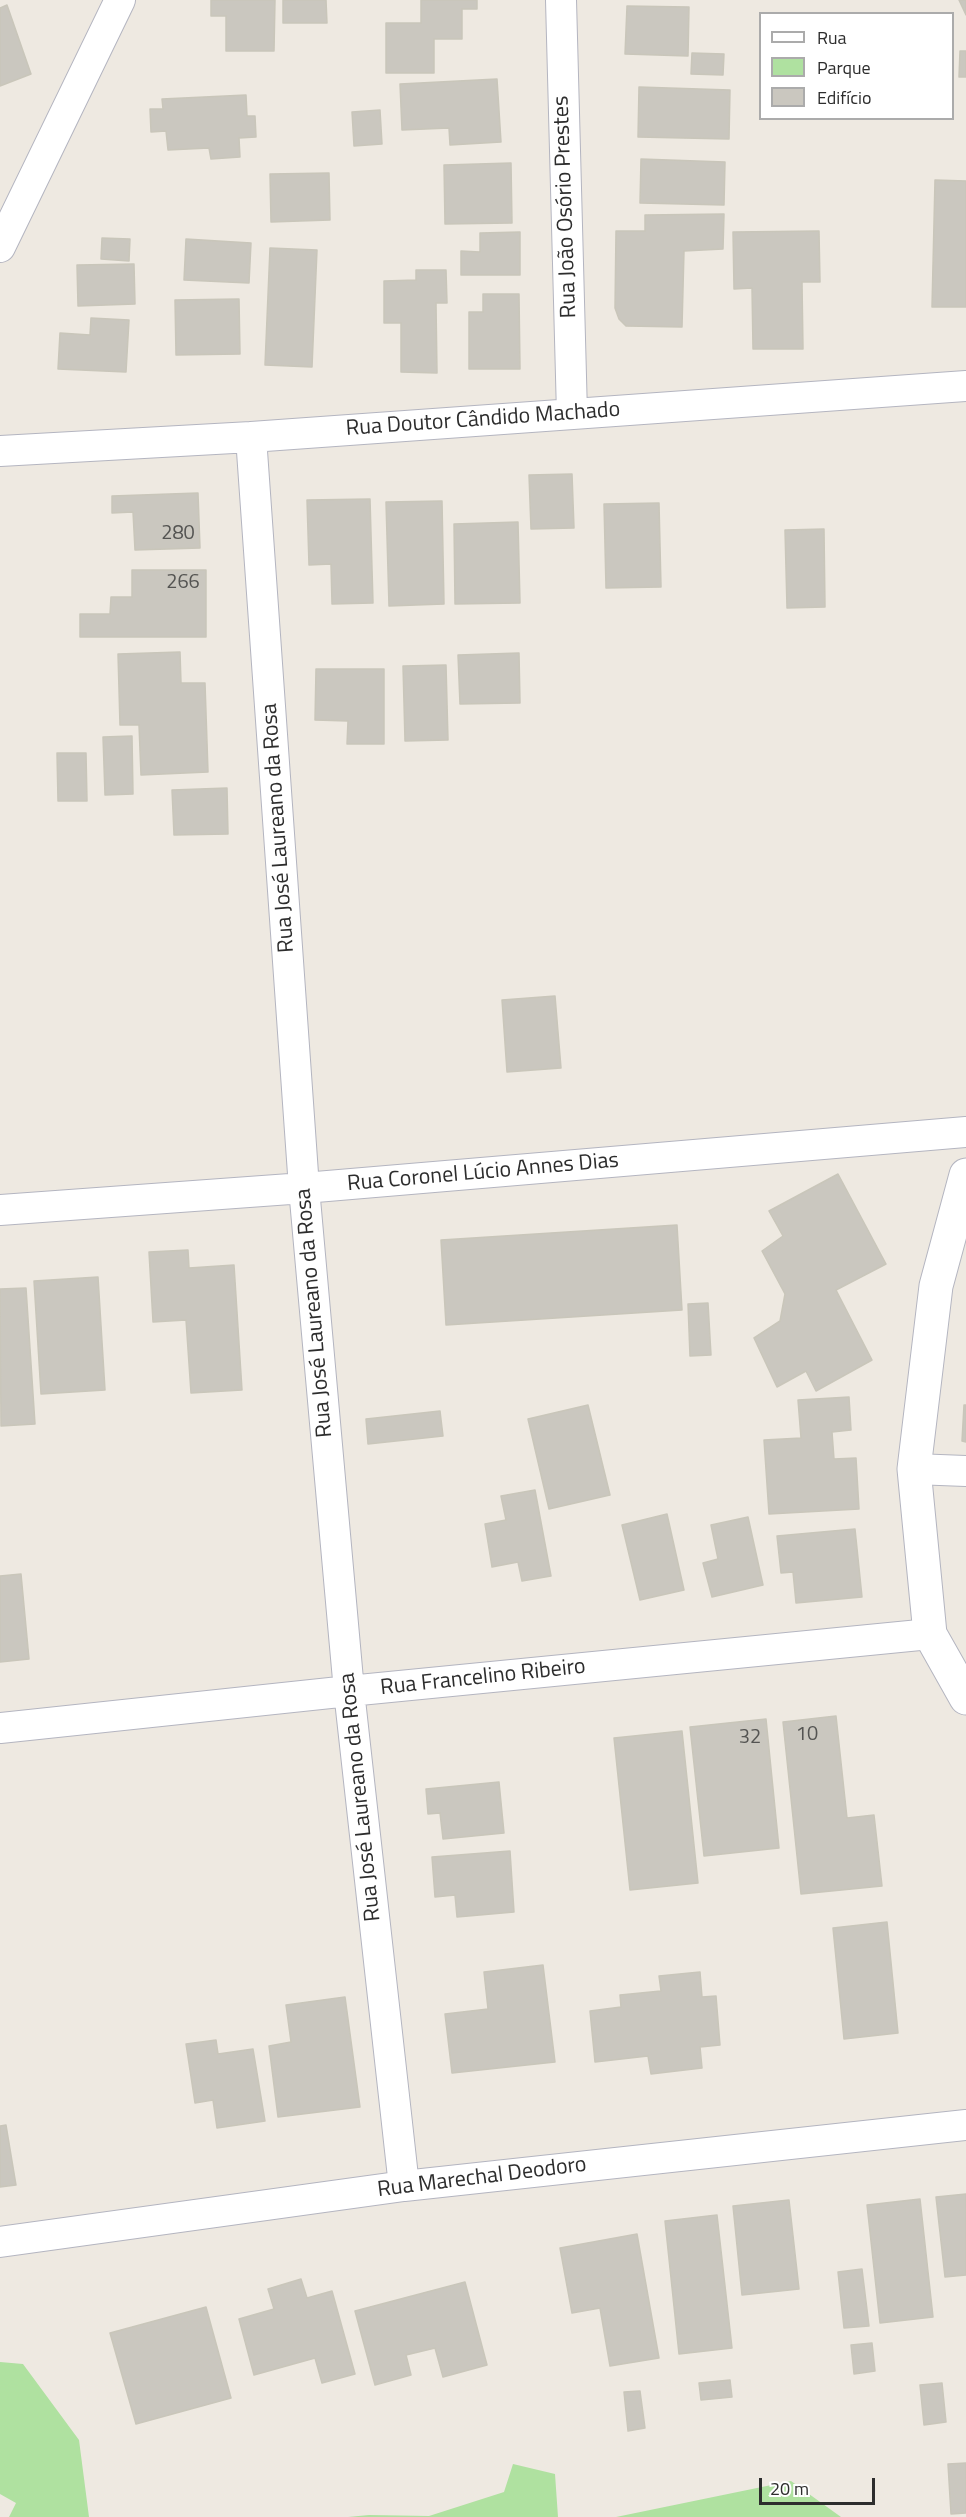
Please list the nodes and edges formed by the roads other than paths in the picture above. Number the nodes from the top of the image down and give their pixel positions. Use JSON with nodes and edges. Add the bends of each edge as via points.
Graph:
{"nodes":[{"id":1,"x":120,"y":0,"type":"edge"},
{"id":2,"x":561,"y":0,"type":"edge"},
{"id":3,"x":0,"y":248,"type":"edge"},
{"id":4,"x":966,"y":386,"type":"edge"},
{"id":5,"x":572,"y":414,"type":"junction"},
{"id":6,"x":251,"y":437,"type":"junction"},
{"id":7,"x":0,"y":451,"type":"edge"},
{"id":8,"x":966,"y":1132,"type":"edge"},
{"id":9,"x":966,"y":1175,"type":"edge"},
{"id":10,"x":304,"y":1188,"type":"junction"},
{"id":11,"x":0,"y":1210,"type":"edge"},
{"id":12,"x":915,"y":1469,"type":"junction"},
{"id":13,"x":966,"y":1471,"type":"edge"},
{"id":14,"x":930,"y":1634,"type":"junction"},
{"id":15,"x":349,"y":1691,"type":"junction"},
{"id":16,"x":966,"y":1698,"type":"edge"},
{"id":17,"x":0,"y":1728,"type":"edge"},
{"id":18,"x":966,"y":2125,"type":"edge"},
{"id":19,"x":404,"y":2187,"type":"junction"},
{"id":20,"x":0,"y":2242,"type":"edge"}],
"edges":[{"from":1,"to":3,"type":"street"},
{"from":2,"to":5,"type":"street","name":"Rua João Osório Prestes"},
{"from":4,"to":5,"type":"street","name":"Rua Doutor Cândido Machado"},
{"from":5,"to":6,"type":"street","name":"Rua Doutor Cândido Machado"},
{"from":6,"to":7,"type":"street","name":"Rua Doutor Cândido Machado"},
{"from":6,"to":10,"type":"street","name":"Rua José Laureano da Rosa"},
{"from":8,"to":10,"type":"street","name":"Rua Coronel Lúcio Annes Dias"},
{"from":9,"to":12,"type":"street","via":[[936,1286]]},
{"from":10,"to":11,"type":"street","name":"Rua Coronel Lúcio Annes Dias"},
{"from":10,"to":15,"type":"street","name":"Rua José Laureano da Rosa"},
{"from":12,"to":13,"type":"street"},
{"from":12,"to":14,"type":"street"},
{"from":14,"to":15,"type":"street","name":"Rua Francelino Ribeiro"},
{"from":14,"to":16,"type":"street"},
{"from":15,"to":17,"type":"street","name":"Rua Francelino Ribeiro"},
{"from":15,"to":19,"type":"street","name":"Rua José Laureano da Rosa"},
{"from":18,"to":19,"type":"street","name":"Rua Marechal Deodoro"},
{"from":19,"to":20,"type":"street","name":"Rua Marechal Deodoro"}]}
